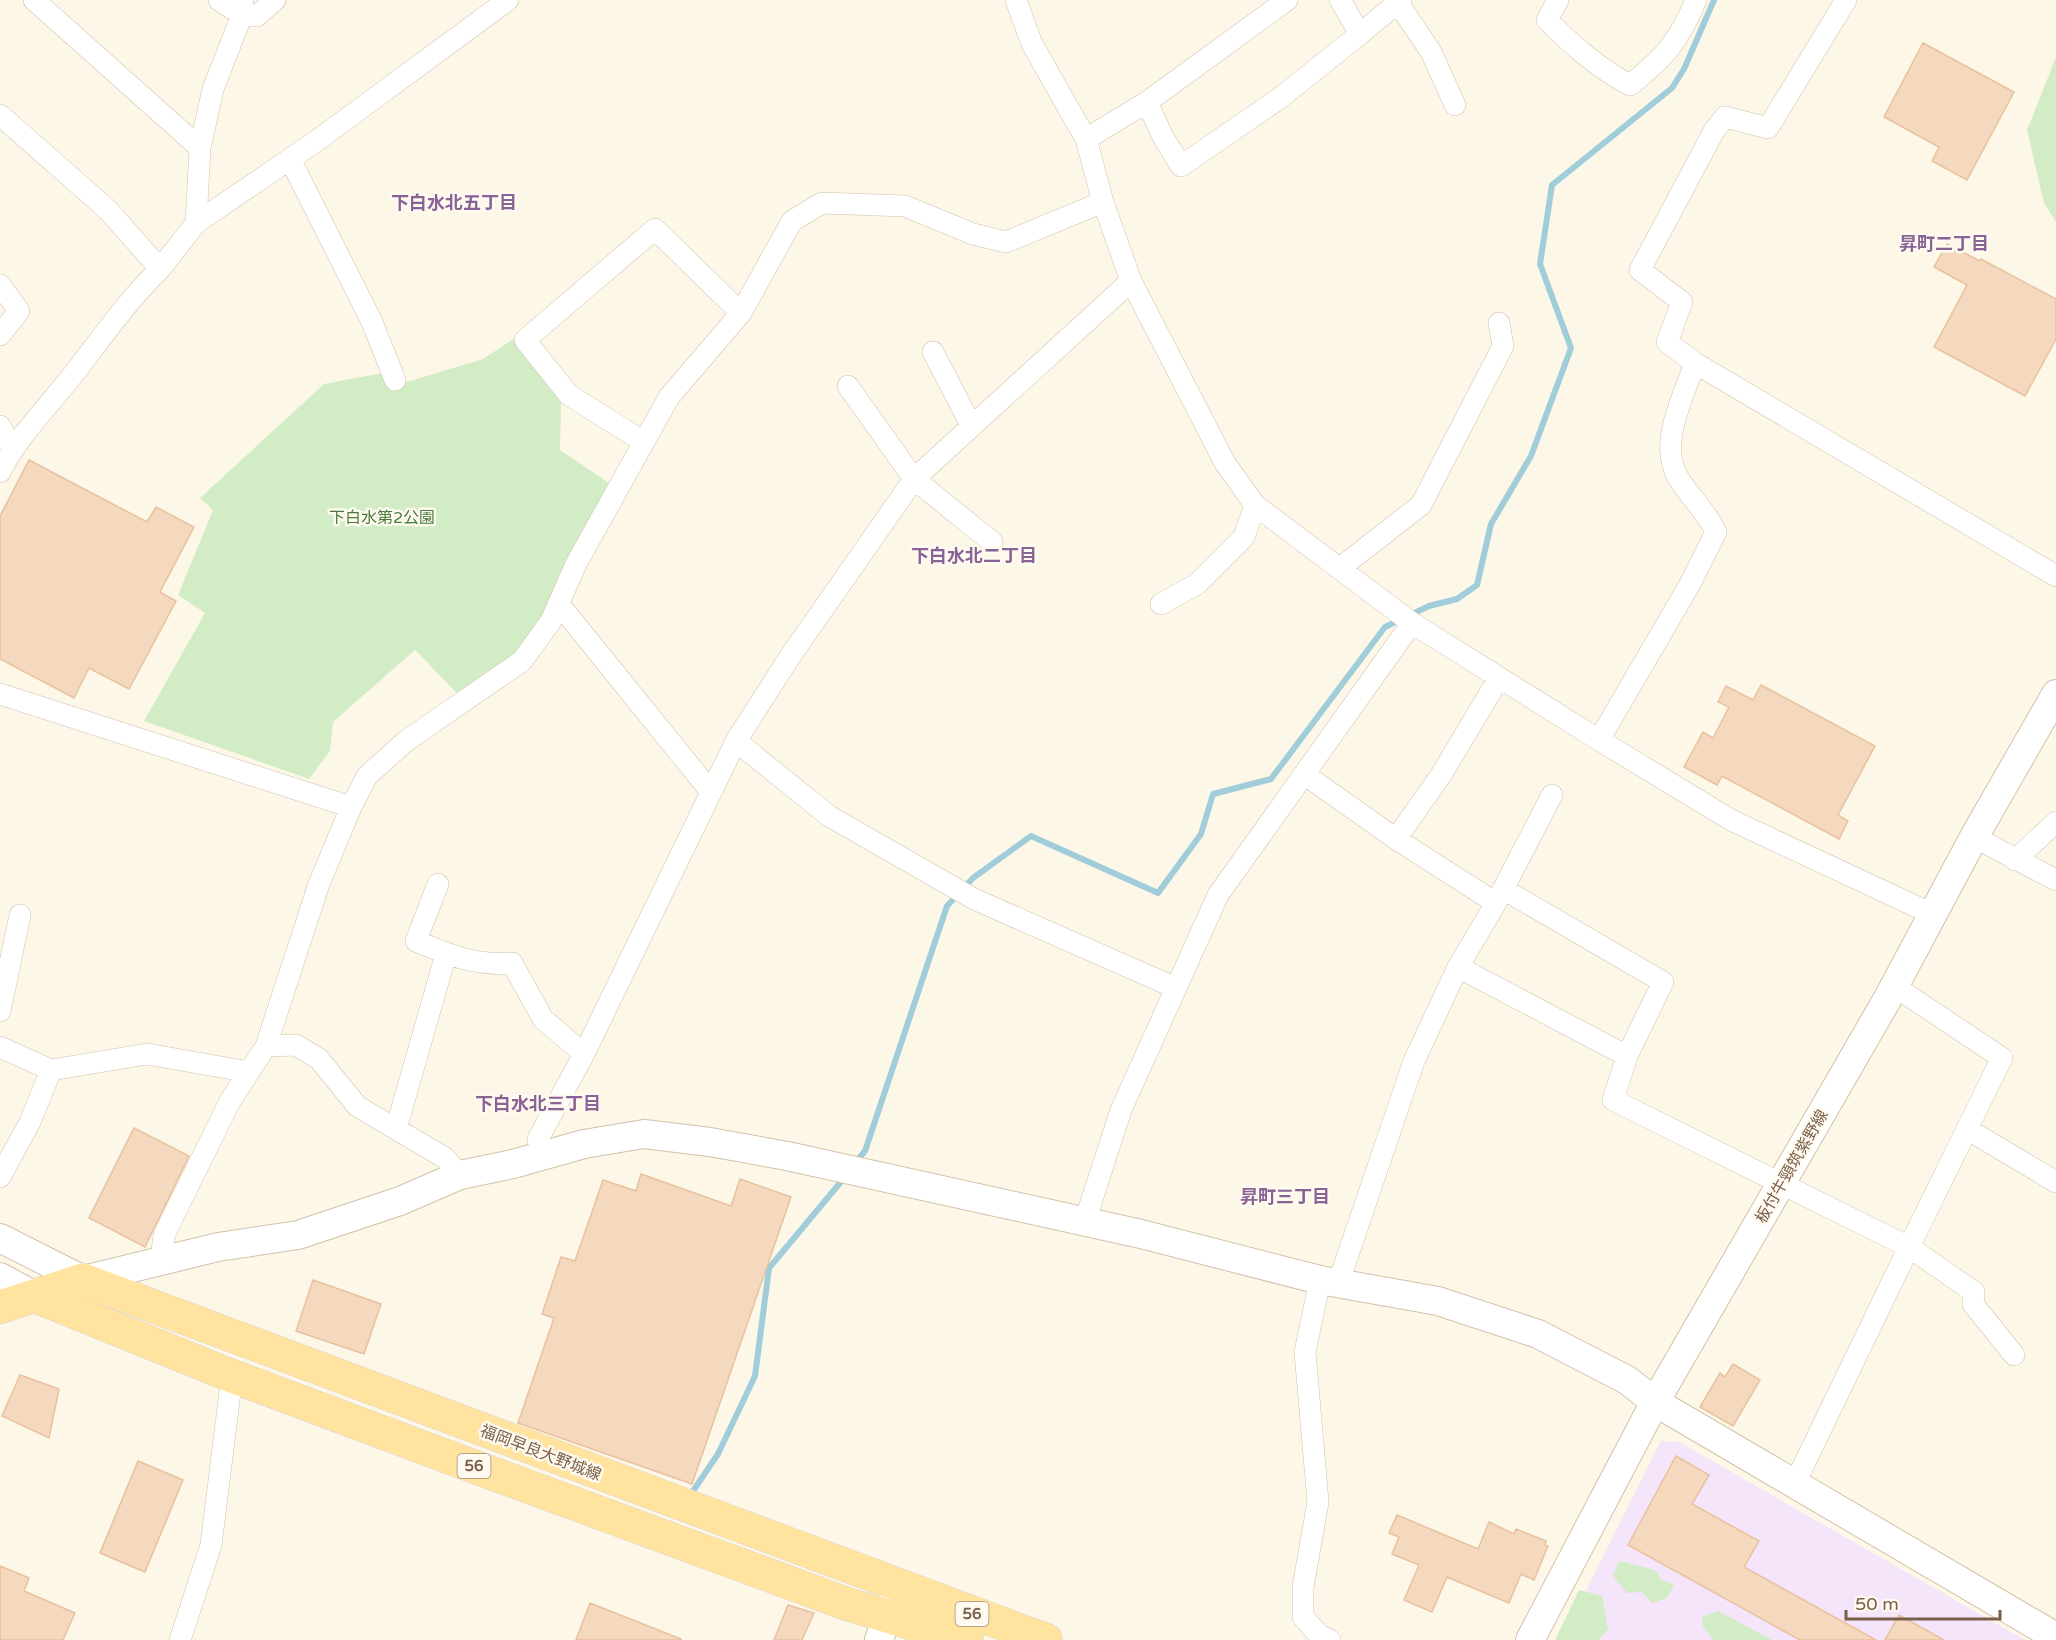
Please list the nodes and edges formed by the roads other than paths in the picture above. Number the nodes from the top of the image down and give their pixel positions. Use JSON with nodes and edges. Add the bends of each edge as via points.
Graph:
{"nodes":[{"id":1,"x":34,"y":0,"type":"edge"},
{"id":2,"x":219,"y":0,"type":"edge"},
{"id":3,"x":275,"y":0,"type":"edge"},
{"id":4,"x":508,"y":0,"type":"edge"},
{"id":5,"x":1287,"y":0,"type":"edge"},
{"id":6,"x":1340,"y":0,"type":"edge"},
{"id":7,"x":1558,"y":0,"type":"edge"},
{"id":8,"x":1846,"y":0,"type":"edge"},
{"id":9,"x":1019,"y":1,"type":"edge"},
{"id":10,"x":1400,"y":1,"type":"edge"},
{"id":11,"x":1691,"y":2,"type":"edge"},
{"id":12,"x":242,"y":7,"type":"edge"},
{"id":13,"x":1360,"y":34,"type":"junction"},
{"id":14,"x":1148,"y":102,"type":"junction"},
{"id":15,"x":1455,"y":105,"type":"dead end"},
{"id":16,"x":0,"y":115,"type":"edge"},
{"id":17,"x":1086,"y":139,"type":"junction"},
{"id":18,"x":200,"y":148,"type":"junction"},
{"id":19,"x":290,"y":159,"type":"junction"},
{"id":20,"x":1103,"y":202,"type":"junction"},
{"id":21,"x":196,"y":223,"type":"junction"},
{"id":22,"x":160,"y":268,"type":"junction"},
{"id":23,"x":1131,"y":281,"type":"junction"},
{"id":24,"x":0,"y":285,"type":"edge"},
{"id":25,"x":741,"y":313,"type":"junction"},
{"id":26,"x":1499,"y":323,"type":"dead end"},
{"id":27,"x":0,"y":335,"type":"edge"},
{"id":28,"x":933,"y":352,"type":"dead end"},
{"id":29,"x":1695,"y":363,"type":"junction"},
{"id":30,"x":395,"y":380,"type":"dead end"},
{"id":31,"x":848,"y":386,"type":"dead end"},
{"id":32,"x":971,"y":424,"type":"junction"},
{"id":33,"x":0,"y":426,"type":"edge"},
{"id":34,"x":644,"y":442,"type":"junction"},
{"id":35,"x":12,"y":448,"type":"junction"},
{"id":36,"x":0,"y":472,"type":"edge"},
{"id":37,"x":914,"y":478,"type":"junction"},
{"id":38,"x":1255,"y":505,"type":"junction"},
{"id":39,"x":992,"y":542,"type":"dead end"},
{"id":40,"x":1340,"y":568,"type":"junction"},
{"id":41,"x":2056,"y":576,"type":"edge"},
{"id":42,"x":559,"y":604,"type":"junction"},
{"id":43,"x":1161,"y":604,"type":"dead end"},
{"id":44,"x":1412,"y":623,"type":"junction"},
{"id":45,"x":1499,"y":678,"type":"junction"},
{"id":46,"x":0,"y":694,"type":"edge"},
{"id":47,"x":2056,"y":694,"type":"edge"},
{"id":48,"x":1599,"y":740,"type":"junction"},
{"id":49,"x":736,"y":741,"type":"junction"},
{"id":50,"x":1304,"y":774,"type":"junction"},
{"id":51,"x":711,"y":792,"type":"junction"},
{"id":52,"x":1552,"y":795,"type":"dead end"},
{"id":53,"x":351,"y":807,"type":"junction"},
{"id":54,"x":2056,"y":822,"type":"edge"},
{"id":55,"x":1974,"y":837,"type":"junction"},
{"id":56,"x":1396,"y":839,"type":"junction"},
{"id":57,"x":2015,"y":860,"type":"junction"},
{"id":58,"x":2056,"y":880,"type":"edge"},
{"id":59,"x":438,"y":884,"type":"dead end"},
{"id":60,"x":1499,"y":896,"type":"junction"},
{"id":61,"x":1932,"y":914,"type":"junction"},
{"id":62,"x":20,"y":915,"type":"dead end"},
{"id":63,"x":446,"y":954,"type":"junction"},
{"id":64,"x":1458,"y":967,"type":"junction"},
{"id":65,"x":1894,"y":986,"type":"junction"},
{"id":66,"x":1176,"y":988,"type":"junction"},
{"id":67,"x":0,"y":1011,"type":"edge"},
{"id":68,"x":266,"y":1046,"type":"junction"},
{"id":69,"x":0,"y":1047,"type":"edge"},
{"id":70,"x":584,"y":1054,"type":"junction"},
{"id":71,"x":1627,"y":1056,"type":"junction"},
{"id":72,"x":51,"y":1070,"type":"junction"},
{"id":73,"x":249,"y":1072,"type":"junction"},
{"id":74,"x":396,"y":1129,"type":"junction"},
{"id":75,"x":1967,"y":1129,"type":"junction"},
{"id":76,"x":543,"y":1156,"type":"junction"},
{"id":77,"x":460,"y":1175,"type":"junction"},
{"id":78,"x":0,"y":1177,"type":"edge"},
{"id":79,"x":2056,"y":1182,"type":"edge"},
{"id":80,"x":1781,"y":1184,"type":"junction"},
{"id":81,"x":1085,"y":1221,"type":"junction"},
{"id":82,"x":0,"y":1238,"type":"edge"},
{"id":83,"x":1909,"y":1248,"type":"junction"},
{"id":84,"x":161,"y":1260,"type":"junction"},
{"id":85,"x":0,"y":1276,"type":"edge"},
{"id":86,"x":83,"y":1280,"type":"junction"},
{"id":87,"x":1329,"y":1282,"type":"junction"},
{"id":88,"x":35,"y":1296,"type":"junction"},
{"id":89,"x":0,"y":1307,"type":"edge"},
{"id":90,"x":2014,"y":1355,"type":"dead end"},
{"id":91,"x":232,"y":1377,"type":"junction"},
{"id":92,"x":1655,"y":1402,"type":"junction"},
{"id":93,"x":1794,"y":1485,"type":"junction"},
{"id":94,"x":904,"y":1623,"type":"edge"},
{"id":95,"x":2056,"y":1637,"type":"edge"},
{"id":96,"x":180,"y":1640,"type":"edge"},
{"id":97,"x":967,"y":1640,"type":"edge"},
{"id":98,"x":1046,"y":1640,"type":"edge"},
{"id":99,"x":1330,"y":1640,"type":"edge"},
{"id":100,"x":1530,"y":1640,"type":"edge"}],
"edges":[{"from":1,"to":18,"type":"street"},
{"from":2,"to":12,"type":"street"},
{"from":3,"to":12,"type":"street","via":[[257,16]]},
{"from":4,"to":19,"type":"street"},
{"from":5,"to":14,"type":"street"},
{"from":6,"to":13,"type":"street"},
{"from":7,"to":11,"type":"street","via":[[1547,20],[1606,73],[1630,85],[1652,68],[1682,33]]},
{"from":8,"to":29,"type":"street","via":[[1768,128],[1725,117],[1714,131],[1640,270],[1682,302],[1667,342]]},
{"from":9,"to":17,"type":"street","via":[[1032,44]]},
{"from":10,"to":13,"type":"street"},
{"from":10,"to":15,"type":"street","via":[[1431,52]]},
{"from":12,"to":18,"type":"street","via":[[213,89]]},
{"from":13,"to":14,"type":"street","via":[[1280,98],[1181,166]]},
{"from":14,"to":17,"type":"street"},
{"from":16,"to":22,"type":"street","via":[[108,210]]},
{"from":17,"to":20,"type":"street"},
{"from":18,"to":21,"type":"street"},
{"from":19,"to":21,"type":"street"},
{"from":19,"to":30,"type":"street","via":[[372,322]]},
{"from":20,"to":23,"type":"street"},
{"from":20,"to":25,"type":"street","via":[[1006,242],[973,234],[905,206],[822,203],[792,221]]},
{"from":21,"to":22,"type":"street"},
{"from":22,"to":35,"type":"street","via":[[135,293]]},
{"from":23,"to":32,"type":"street"},
{"from":23,"to":38,"type":"street","via":[[1225,463]]},
{"from":24,"to":27,"type":"street","via":[[19,311]]},
{"from":25,"to":34,"type":"street","via":[[669,397]]},
{"from":25,"to":34,"type":"street","via":[[655,229],[525,340],[569,395]]},
{"from":26,"to":40,"type":"street","via":[[1503,346],[1421,505]]},
{"from":28,"to":32,"type":"street"},
{"from":29,"to":41,"type":"street"},
{"from":29,"to":48,"type":"street","via":[[1673,428],[1670,451],[1677,477],[1707,514],[1716,532]]},
{"from":31,"to":37,"type":"street"},
{"from":32,"to":37,"type":"street"},
{"from":33,"to":35,"type":"street"},
{"from":34,"to":42,"type":"street","via":[[576,564]]},
{"from":35,"to":36,"type":"street"},
{"from":37,"to":39,"type":"street"},
{"from":37,"to":49,"type":"street"},
{"from":38,"to":40,"type":"street"},
{"from":38,"to":43,"type":"street","via":[[1244,537],[1197,584]]},
{"from":40,"to":44,"type":"street"},
{"from":42,"to":51,"type":"street"},
{"from":42,"to":53,"type":"street","via":[[522,661],[406,741],[367,776]]},
{"from":44,"to":45,"type":"street"},
{"from":44,"to":50,"type":"street"},
{"from":45,"to":48,"type":"street"},
{"from":45,"to":56,"type":"street","via":[[1442,775]]},
{"from":46,"to":53,"type":"street"},
{"from":47,"to":55,"type":"street","name":"板付牛頸筑紫野線"},
{"from":48,"to":61,"type":"street","via":[[1731,820]]},
{"from":49,"to":51,"type":"street"},
{"from":49,"to":66,"type":"street","via":[[829,816],[964,893]]},
{"from":50,"to":56,"type":"street"},
{"from":50,"to":66,"type":"street","via":[[1218,895]]},
{"from":51,"to":70,"type":"street"},
{"from":52,"to":60,"type":"street"},
{"from":53,"to":68,"type":"street","via":[[319,884]]},
{"from":54,"to":57,"type":"street"},
{"from":55,"to":57,"type":"street"},
{"from":55,"to":61,"type":"street","name":"板付牛頸筑紫野線"},
{"from":56,"to":60,"type":"street"},
{"from":57,"to":58,"type":"street"},
{"from":59,"to":63,"type":"street","via":[[416,941]]},
{"from":60,"to":64,"type":"street"},
{"from":60,"to":71,"type":"street","via":[[1663,982]]},
{"from":61,"to":65,"type":"street","name":"板付牛頸筑紫野線"},
{"from":62,"to":67,"type":"street"},
{"from":63,"to":70,"type":"street","via":[[486,965],[512,963],[543,1019]]},
{"from":63,"to":74,"type":"street"},
{"from":64,"to":71,"type":"street"},
{"from":64,"to":87,"type":"street","via":[[1414,1061]]},
{"from":65,"to":75,"type":"street","via":[[2002,1058]]},
{"from":65,"to":80,"type":"street","name":"板付牛頸筑紫野線"},
{"from":66,"to":81,"type":"street","via":[[1121,1110]]},
{"from":68,"to":73,"type":"street"},
{"from":68,"to":74,"type":"street","via":[[296,1045],[319,1059],[357,1106]]},
{"from":69,"to":72,"type":"street"},
{"from":70,"to":76,"type":"street","via":[[538,1139]]},
{"from":71,"to":80,"type":"street","via":[[1613,1100]]},
{"from":72,"to":73,"type":"street","via":[[147,1054]]},
{"from":72,"to":78,"type":"street","via":[[30,1122]]},
{"from":73,"to":84,"type":"street","via":[[230,1101],[164,1235]]},
{"from":74,"to":77,"type":"street","via":[[446,1158]]},
{"from":75,"to":79,"type":"street"},
{"from":75,"to":83,"type":"street"},
{"from":76,"to":77,"type":"street"},
{"from":76,"to":81,"type":"street","via":[[644,1134],[710,1142]]},
{"from":77,"to":84,"type":"street","via":[[400,1201],[298,1235]]},
{"from":80,"to":83,"type":"street"},
{"from":80,"to":92,"type":"street","name":"板付牛頸筑紫野線"},
{"from":81,"to":87,"type":"street"},
{"from":82,"to":86,"type":"street"},
{"from":83,"to":90,"type":"street","via":[[1974,1292],[1972,1304]]},
{"from":83,"to":93,"type":"street"},
{"from":84,"to":86,"type":"street"},
{"from":85,"to":88,"type":"street"},
{"from":86,"to":88,"type":"main road"},
{"from":86,"to":94,"type":"main road","name":"福岡早良大野城線","number":"56","via":[[898,1585]]},
{"from":87,"to":92,"type":"street","via":[[1438,1301],[1538,1334],[1627,1380]]},
{"from":87,"to":99,"type":"street","via":[[1305,1352],[1318,1502],[1303,1587],[1303,1617],[1319,1635]]},
{"from":88,"to":89,"type":"main road"},
{"from":88,"to":91,"type":"main road","name":"福岡早良大野城線","number":"56"},
{"from":91,"to":94,"type":"main road","name":"福岡早良大野城線","number":"56"},
{"from":91,"to":96,"type":"street","via":[[211,1545]]},
{"from":92,"to":93,"type":"street"},
{"from":92,"to":100,"type":"street","name":"板付牛頸筑紫野線"},
{"from":93,"to":95,"type":"street"},
{"from":94,"to":97,"type":"main road","name":"福岡早良大野城線","number":"56"},
{"from":94,"to":98,"type":"main road","name":"福岡早良大野城線","number":"56"}]}
